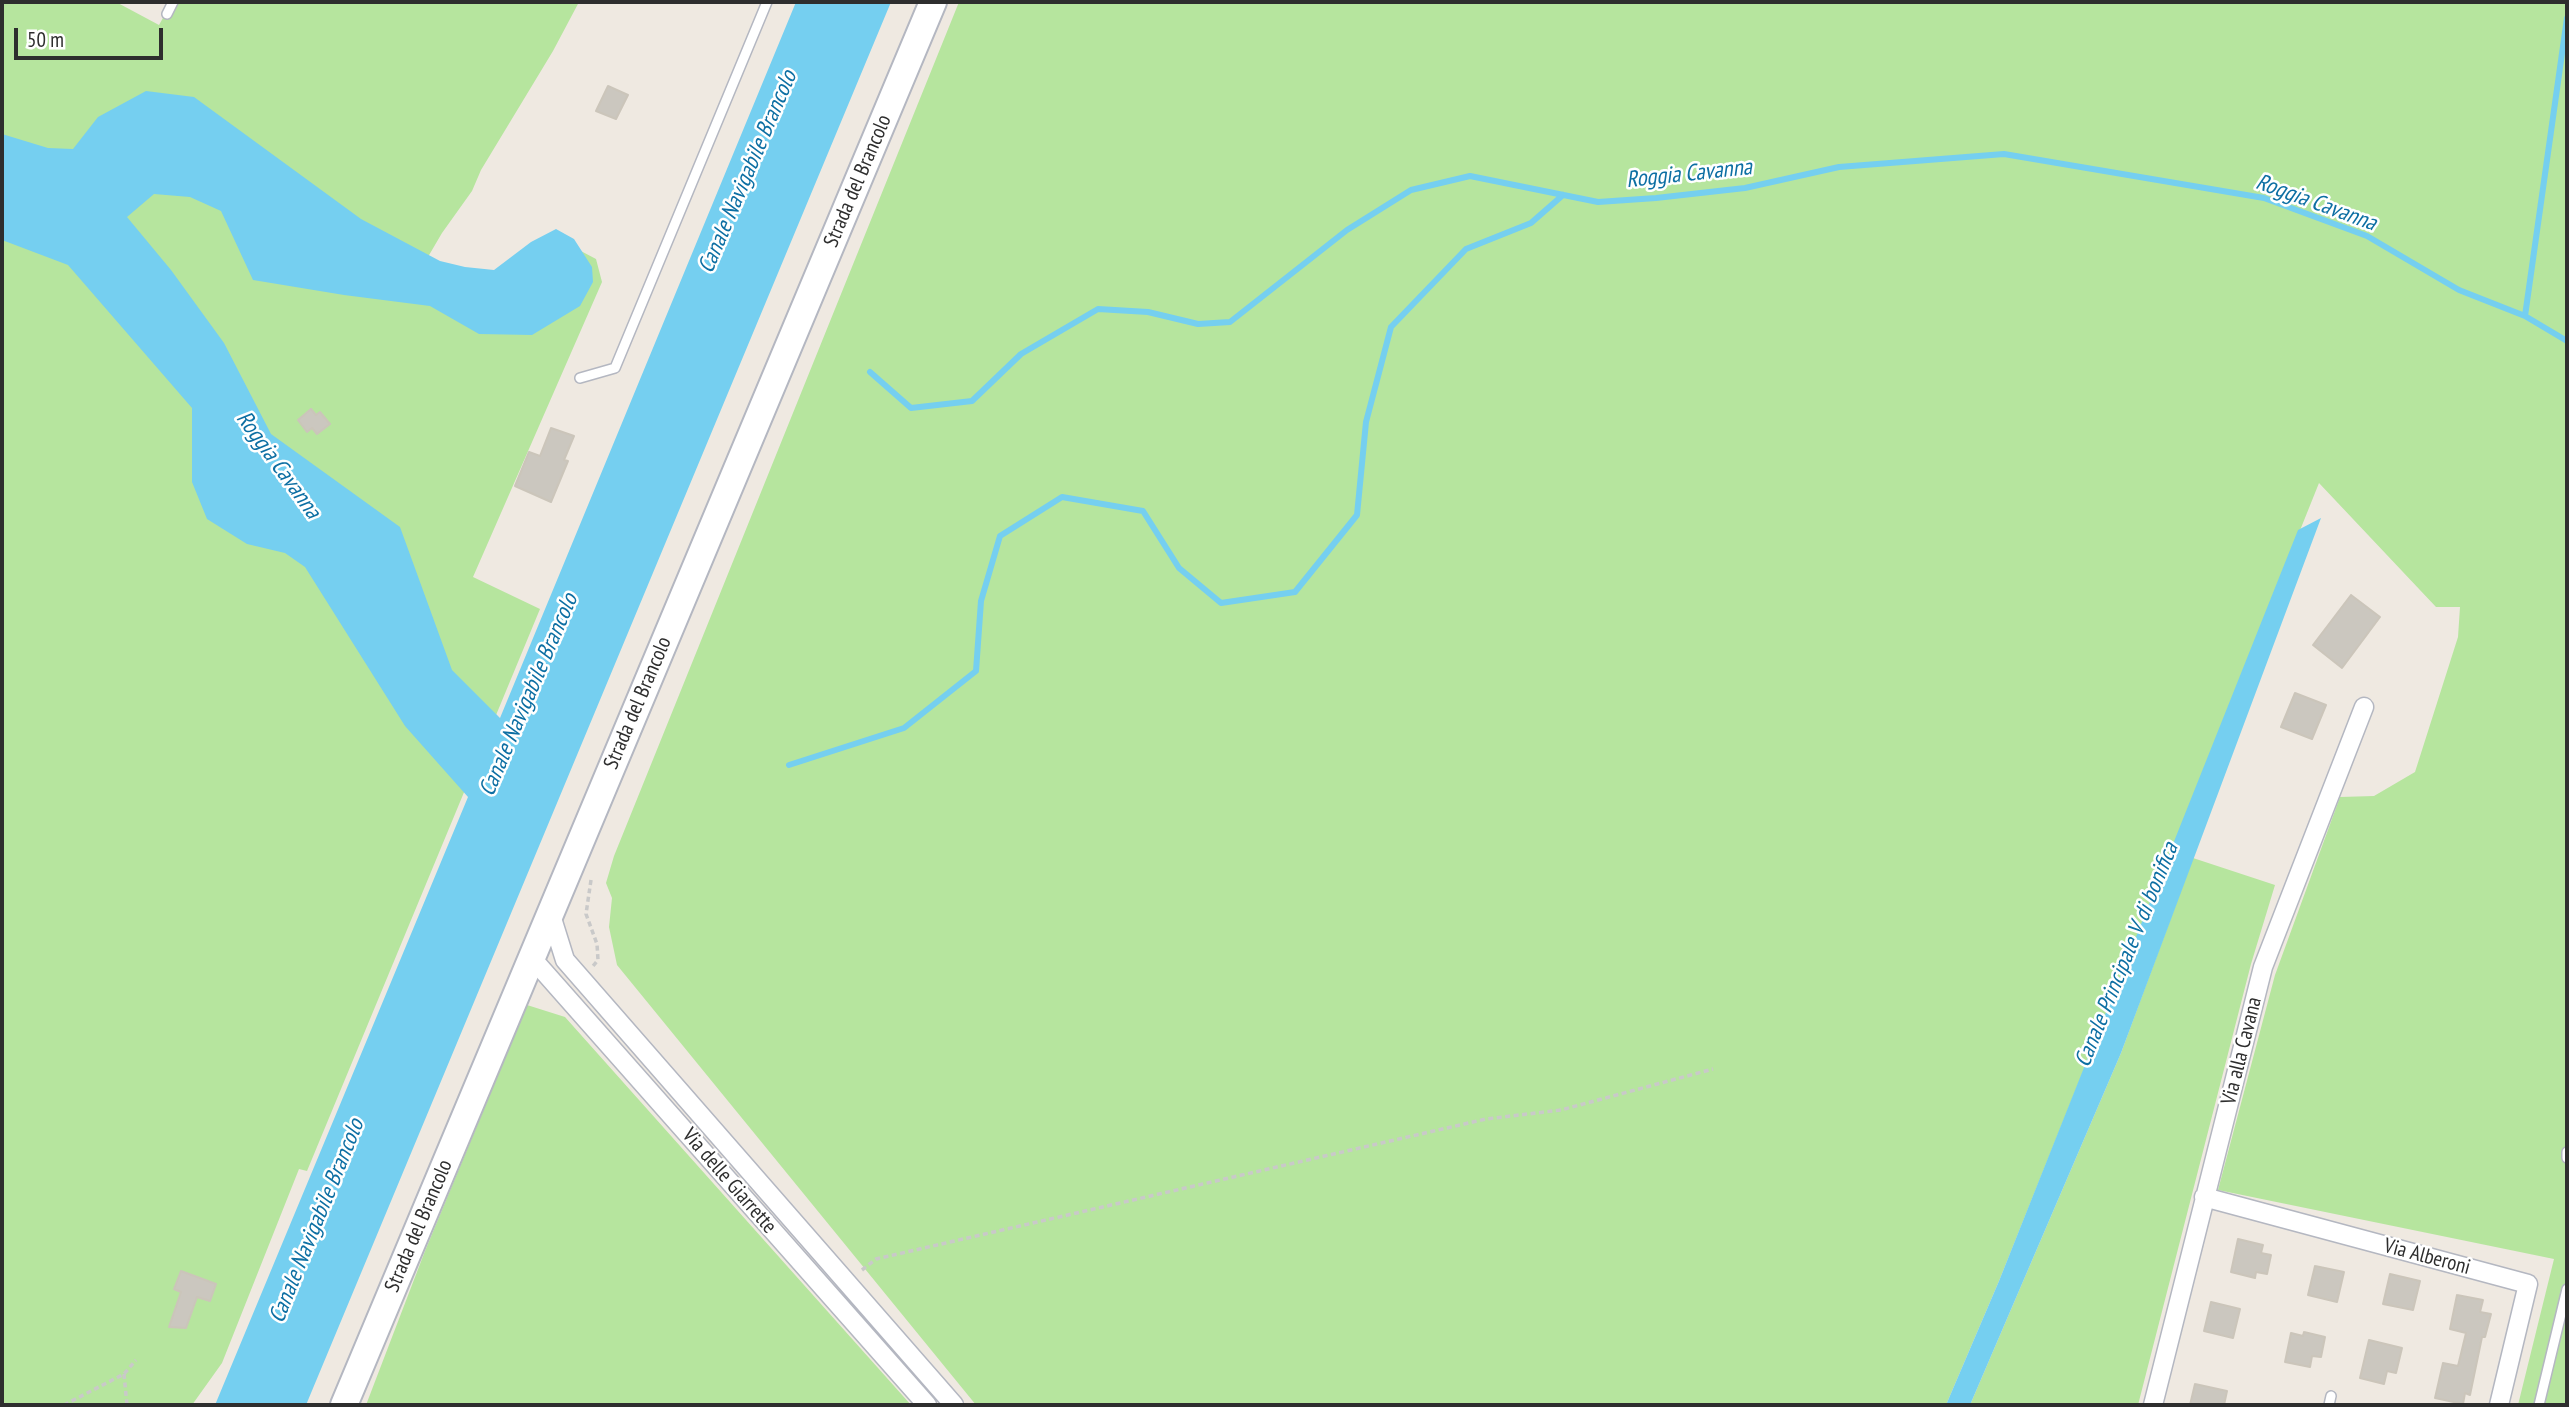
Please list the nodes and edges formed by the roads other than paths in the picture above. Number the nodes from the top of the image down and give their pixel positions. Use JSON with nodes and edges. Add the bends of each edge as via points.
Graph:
{"nodes":[{"id":1,"x":173,"y":2,"type":"edge"},
{"id":2,"x":767,"y":2,"type":"edge"},
{"id":3,"x":933,"y":2,"type":"edge"},
{"id":4,"x":167,"y":13,"type":"dead end"},
{"id":5,"x":580,"y":378,"type":"dead end"},
{"id":6,"x":2364,"y":707,"type":"dead end"},
{"id":7,"x":546,"y":922,"type":"junction"},
{"id":8,"x":531,"y":957,"type":"junction"},
{"id":9,"x":554,"y":983,"type":"junction"},
{"id":10,"x":518,"y":987,"type":"junction"},
{"id":11,"x":2567,"y":1152,"type":"edge"},
{"id":12,"x":2567,"y":1158,"type":"edge"},
{"id":13,"x":2204,"y":1197,"type":"junction"},
{"id":14,"x":2567,"y":1289,"type":"edge"},
{"id":15,"x":344,"y":1405,"type":"edge"},
{"id":16,"x":926,"y":1405,"type":"edge"},
{"id":17,"x":954,"y":1405,"type":"edge"},
{"id":18,"x":2153,"y":1405,"type":"edge"},
{"id":19,"x":2498,"y":1405,"type":"edge"},
{"id":20,"x":2539,"y":1405,"type":"edge"}],
"edges":[{"from":1,"to":4,"type":"lane"},
{"from":2,"to":5,"type":"lane","via":[[615,368]]},
{"from":3,"to":7,"type":"street","name":"Strada del Brancolo"},
{"from":6,"to":13,"type":"street","name":"Via alla Cavana","via":[[2263,967]]},
{"from":7,"to":8,"type":"street","name":"Strada del Brancolo"},
{"from":7,"to":17,"type":"street","name":"Via delle Giarrette","via":[[565,960]]},
{"from":8,"to":9,"type":"street","name":"Via delle Giarrette"},
{"from":8,"to":10,"type":"street","name":"Strada del Brancolo"},
{"from":9,"to":10,"type":"street","via":[[534,980]]},
{"from":9,"to":16,"type":"street","name":"Via delle Giarrette"},
{"from":10,"to":15,"type":"street","name":"Strada del Brancolo"},
{"from":11,"to":12,"type":"lane"},
{"from":13,"to":18,"type":"street","name":"Via alla Cavana"},
{"from":13,"to":19,"type":"street","name":"Via Alberoni","via":[[2528,1283]]},
{"from":14,"to":20,"type":"lane"}]}
